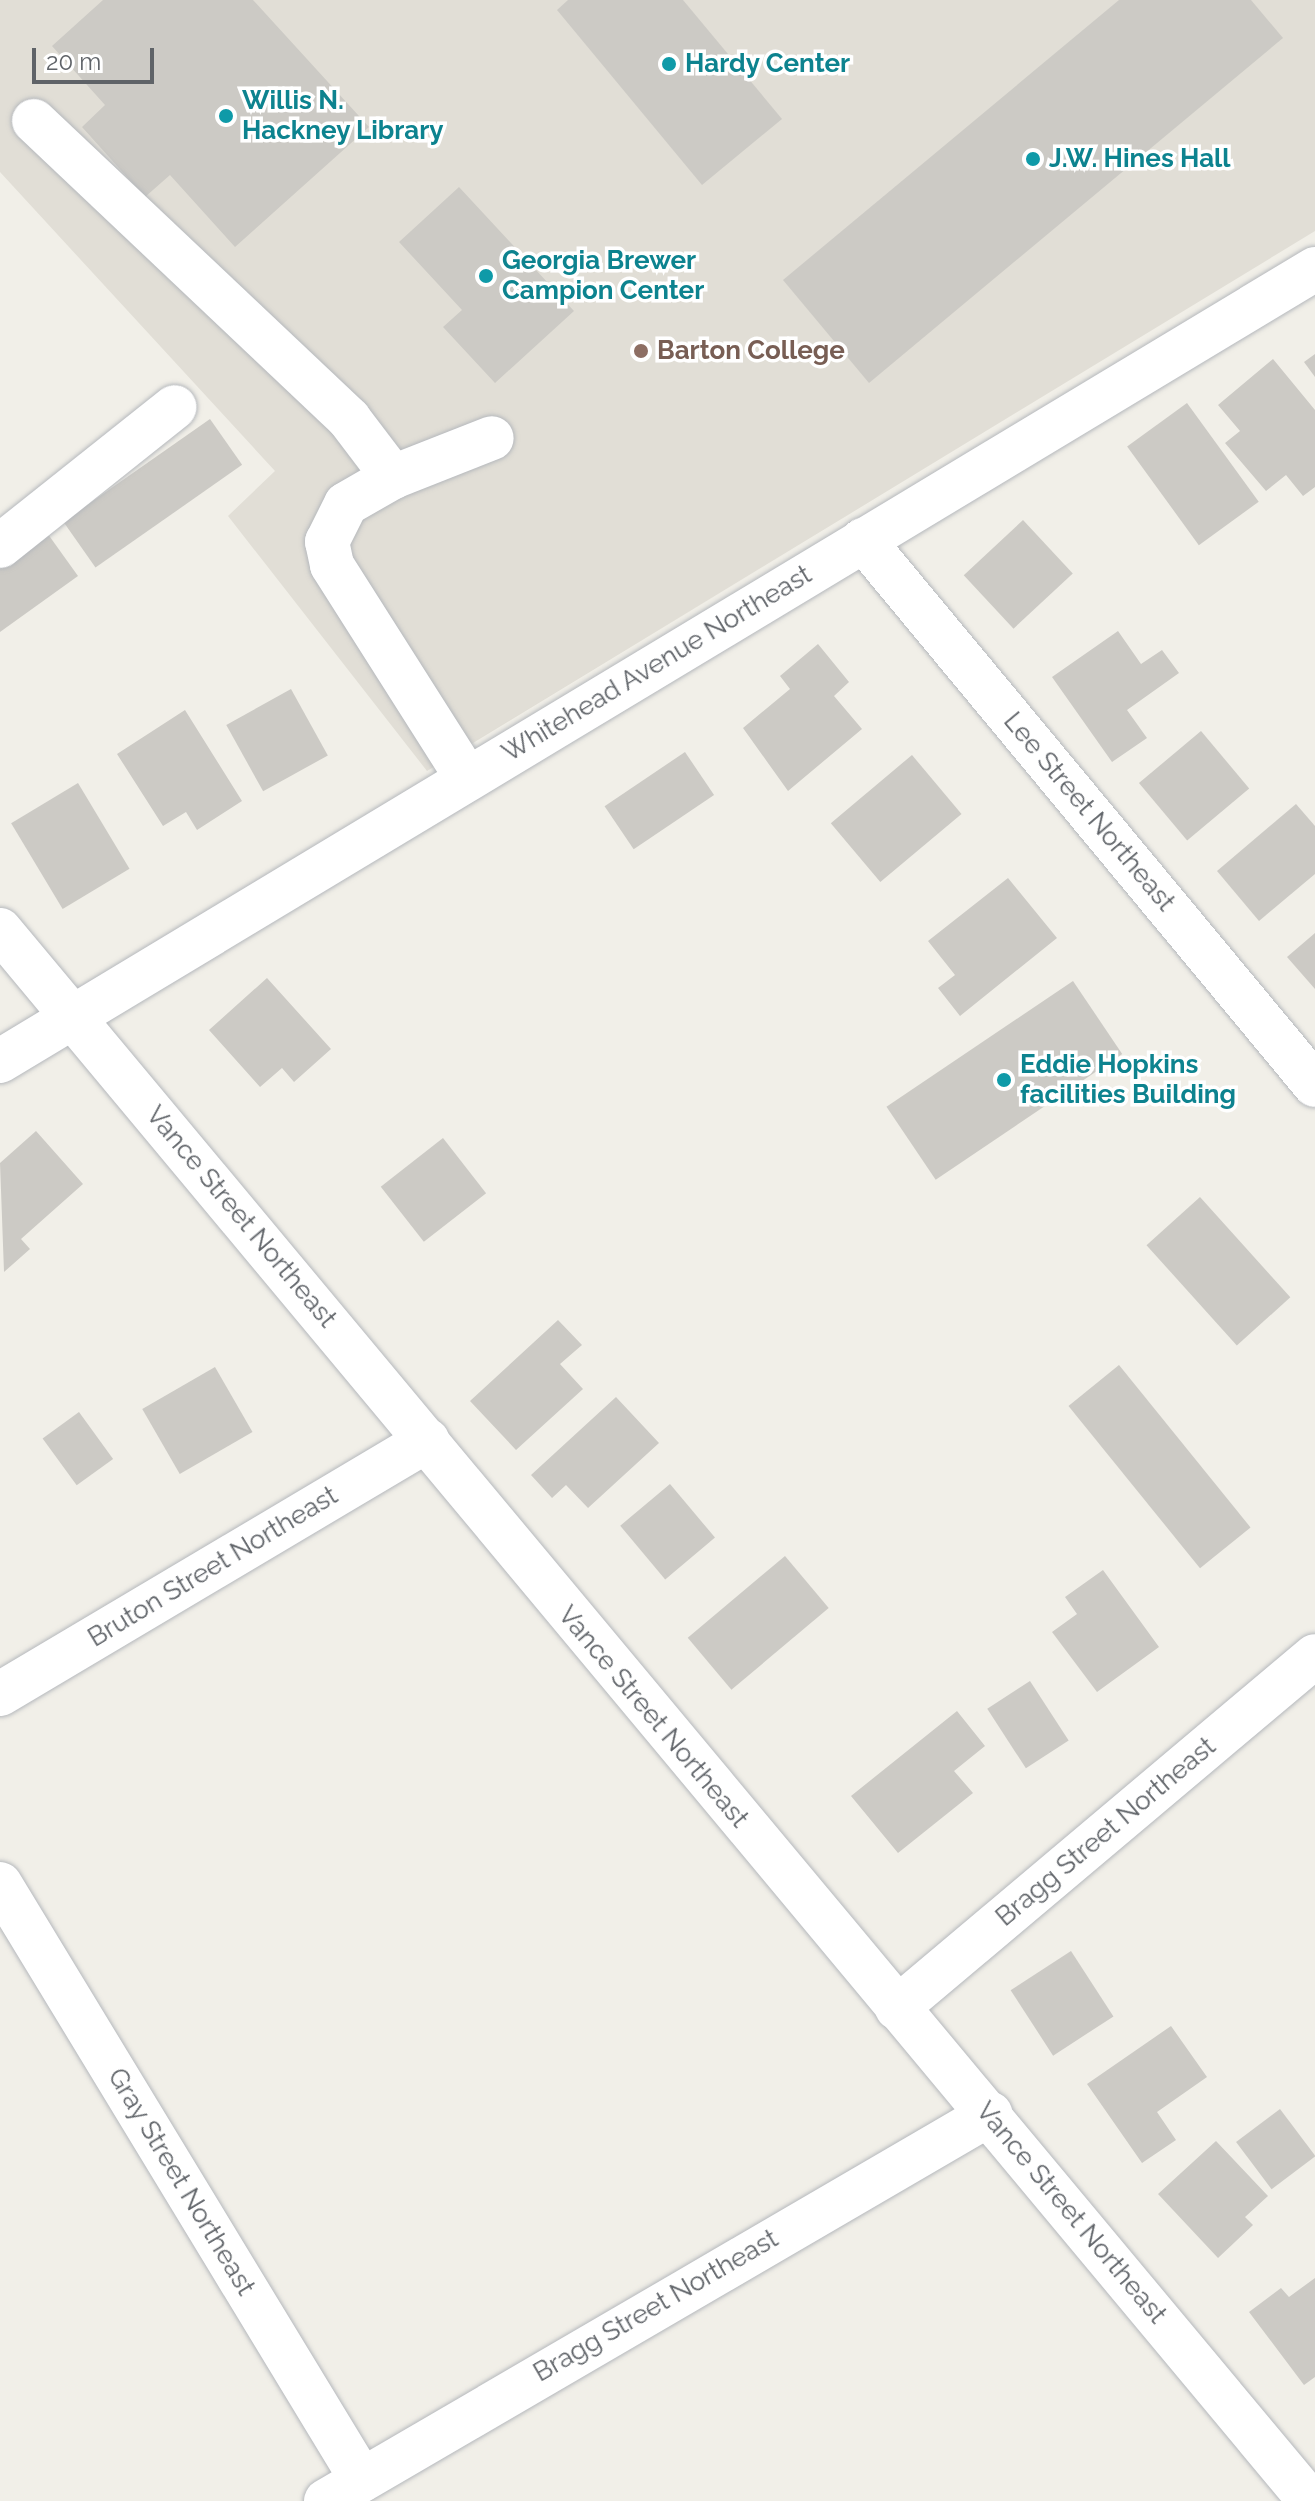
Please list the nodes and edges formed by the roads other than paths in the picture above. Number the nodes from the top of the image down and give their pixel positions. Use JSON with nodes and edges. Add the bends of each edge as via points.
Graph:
{"nodes":[{"id":1,"x":34,"y":121,"type":"dead end"},
{"id":2,"x":1315,"y":269,"type":"edge"},
{"id":3,"x":175,"y":407,"type":"dead end"},
{"id":4,"x":492,"y":438,"type":"dead end"},
{"id":5,"x":393,"y":477,"type":"junction"},
{"id":6,"x":863,"y":540,"type":"junction"},
{"id":7,"x":0,"y":546,"type":"edge"},
{"id":8,"x":467,"y":778,"type":"junction"},
{"id":9,"x":0,"y":930,"type":"edge"},
{"id":10,"x":72,"y":1016,"type":"junction"},
{"id":11,"x":0,"y":1061,"type":"edge"},
{"id":12,"x":1315,"y":1085,"type":"edge"},
{"id":13,"x":427,"y":1440,"type":"junction"},
{"id":14,"x":1315,"y":1656,"type":"edge"},
{"id":15,"x":0,"y":1694,"type":"edge"},
{"id":16,"x":0,"y":1884,"type":"edge"},
{"id":17,"x":897,"y":2008,"type":"junction"},
{"id":18,"x":990,"y":2114,"type":"junction"},
{"id":19,"x":344,"y":2490,"type":"edge"},
{"id":20,"x":1310,"y":2501,"type":"edge"}],
"edges":[{"from":1,"to":5,"type":"street","via":[[349,419]]},
{"from":2,"to":6,"type":"street","name":"Whitehead Avenue Northeast"},
{"from":3,"to":7,"type":"street"},
{"from":4,"to":5,"type":"street"},
{"from":5,"to":8,"type":"street","via":[[346,504],[327,542],[332,565]]},
{"from":6,"to":8,"type":"street","name":"Whitehead Avenue Northeast"},
{"from":6,"to":12,"type":"street","name":"Lee Street Northeast"},
{"from":8,"to":10,"type":"street","name":"Whitehead Avenue Northeast"},
{"from":9,"to":10,"type":"street","name":"Vance Street Northeast"},
{"from":10,"to":11,"type":"street","name":"Whitehead Avenue Northeast"},
{"from":10,"to":13,"type":"street","name":"Vance Street Northeast"},
{"from":13,"to":15,"type":"street","name":"Bruton Street Northeast"},
{"from":13,"to":17,"type":"street","name":"Vance Street Northeast"},
{"from":14,"to":17,"type":"street","name":"Bragg Street Northeast"},
{"from":16,"to":19,"type":"street","name":"Gray Street Northeast"},
{"from":17,"to":18,"type":"street","name":"Vance Street Northeast"},
{"from":18,"to":19,"type":"street","name":"Bragg Street Northeast"},
{"from":18,"to":20,"type":"street","name":"Vance Street Northeast"}]}
